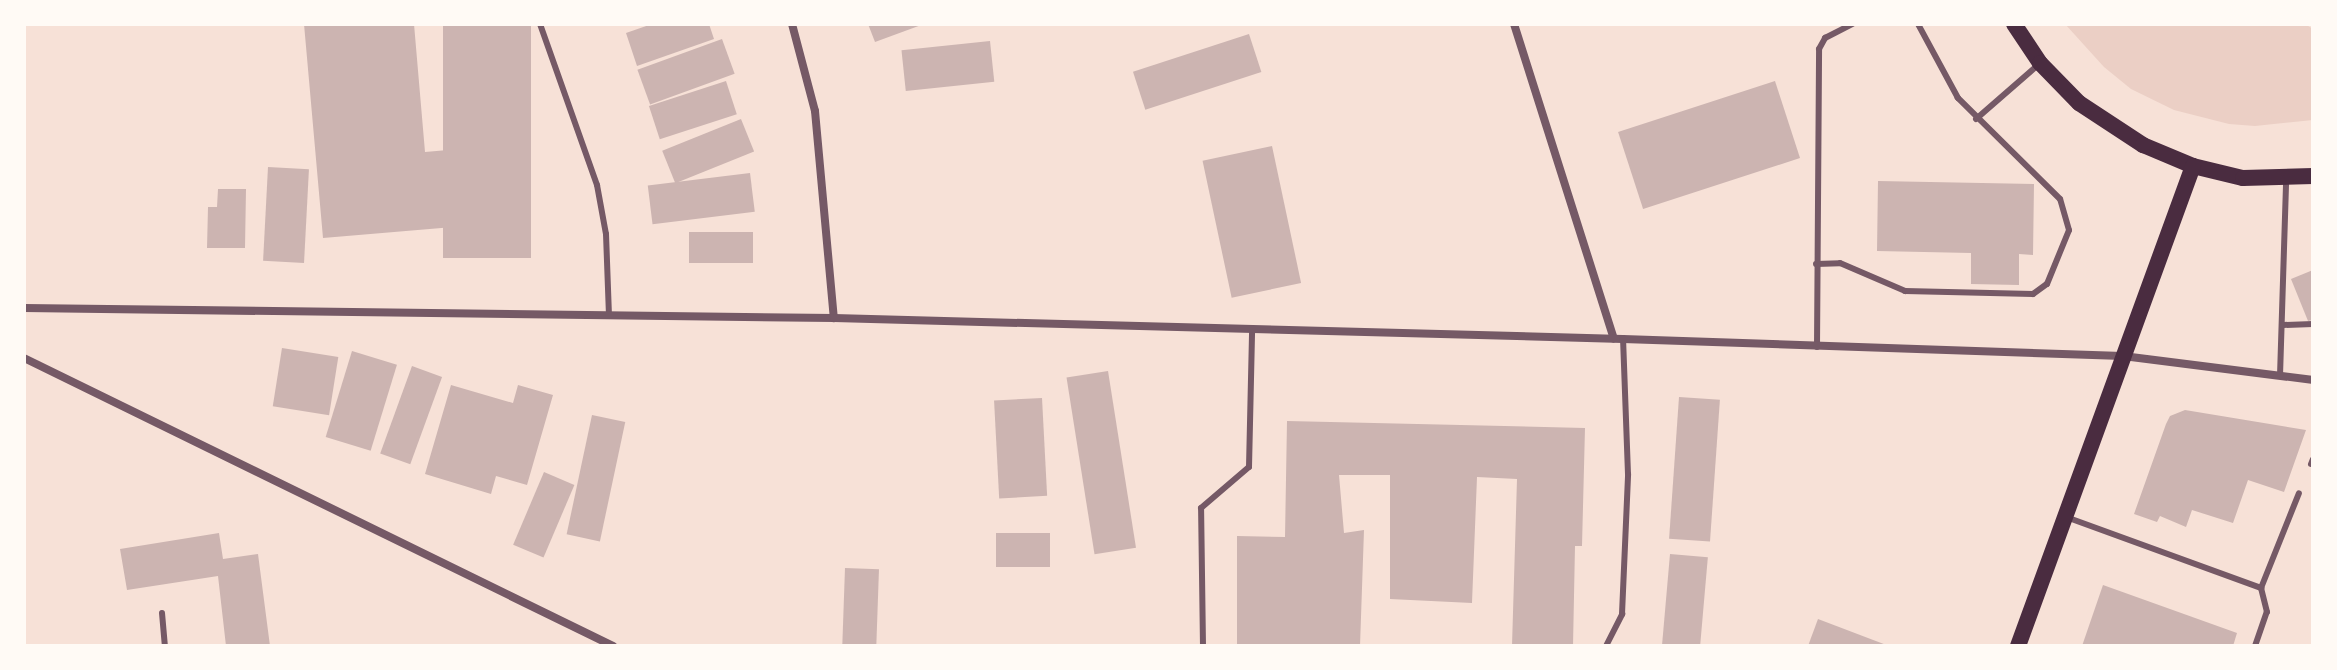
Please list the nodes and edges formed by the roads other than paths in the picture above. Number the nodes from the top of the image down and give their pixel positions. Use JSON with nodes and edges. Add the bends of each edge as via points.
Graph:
{"nodes":[{"id":1,"x":540,"y":24,"type":"edge"},
{"id":2,"x":792,"y":24,"type":"edge"},
{"id":3,"x":1514,"y":24,"type":"edge"},
{"id":4,"x":1853,"y":24,"type":"edge"},
{"id":5,"x":1918,"y":24,"type":"edge"},
{"id":6,"x":2014,"y":24,"type":"edge"},
{"id":7,"x":2040,"y":63,"type":"junction"},
{"id":8,"x":1976,"y":119,"type":"junction"},
{"id":9,"x":2193,"y":166,"type":"junction"},
{"id":10,"x":2313,"y":176,"type":"edge"},
{"id":11,"x":2286,"y":179,"type":"junction"},
{"id":12,"x":1816,"y":264,"type":"junction"},
{"id":13,"x":24,"y":308,"type":"edge"},
{"id":14,"x":609,"y":315,"type":"junction"},
{"id":15,"x":834,"y":318,"type":"junction"},
{"id":16,"x":2313,"y":324,"type":"edge"},
{"id":17,"x":2283,"y":325,"type":"junction"},
{"id":18,"x":1252,"y":330,"type":"junction"},
{"id":19,"x":1618,"y":339,"type":"junction"},
{"id":20,"x":1817,"y":347,"type":"junction"},
{"id":21,"x":2123,"y":356,"type":"junction"},
{"id":22,"x":24,"y":358,"type":"edge"},
{"id":23,"x":2280,"y":376,"type":"junction"},
{"id":24,"x":2313,"y":380,"type":"edge"},
{"id":25,"x":2299,"y":493,"type":"dead end"},
{"id":26,"x":2066,"y":517,"type":"junction"},
{"id":27,"x":2261,"y":588,"type":"junction"},
{"id":28,"x":162,"y":613,"type":"dead end"},
{"id":29,"x":165,"y":646,"type":"edge"},
{"id":30,"x":613,"y":646,"type":"edge"},
{"id":31,"x":1203,"y":646,"type":"edge"},
{"id":32,"x":1606,"y":646,"type":"edge"},
{"id":33,"x":2018,"y":646,"type":"edge"},
{"id":34,"x":2255,"y":646,"type":"edge"}],
"edges":[{"from":1,"to":14,"type":"lane","via":[[597,185],[606,234]]},
{"from":2,"to":15,"type":"street","via":[[815,111]]},
{"from":3,"to":19,"type":"street"},
{"from":4,"to":12,"type":"lane","via":[[1825,38],[1819,49]]},
{"from":5,"to":8,"type":"lane","via":[[1958,98]]},
{"from":6,"to":7,"type":"main road"},
{"from":7,"to":8,"type":"lane"},
{"from":7,"to":9,"type":"main road","via":[[2098,118]]},
{"from":8,"to":12,"type":"lane","via":[[2060,199],[2067,214],[2069,230],[2047,284],[2033,294],[1905,291],[1840,263]]},
{"from":9,"to":11,"type":"main road","via":[[2243,178]]},
{"from":9,"to":21,"type":"main road"},
{"from":10,"to":11,"type":"main road"},
{"from":11,"to":17,"type":"lane"},
{"from":12,"to":20,"type":"lane"},
{"from":13,"to":14,"type":"street"},
{"from":14,"to":15,"type":"street"},
{"from":15,"to":18,"type":"street"},
{"from":16,"to":17,"type":"lane"},
{"from":17,"to":23,"type":"lane"},
{"from":18,"to":19,"type":"street"},
{"from":18,"to":31,"type":"lane","via":[[1249,467],[1201,508]]},
{"from":19,"to":20,"type":"street"},
{"from":19,"to":32,"type":"lane","via":[[1628,474],[1622,614]]},
{"from":20,"to":21,"type":"street"},
{"from":21,"to":23,"type":"street"},
{"from":21,"to":26,"type":"main road"},
{"from":22,"to":30,"type":"street"},
{"from":23,"to":24,"type":"street"},
{"from":25,"to":27,"type":"lane"},
{"from":26,"to":27,"type":"lane"},
{"from":26,"to":33,"type":"main road"},
{"from":27,"to":34,"type":"lane","via":[[2267,612]]},
{"from":28,"to":29,"type":"lane"}]}
